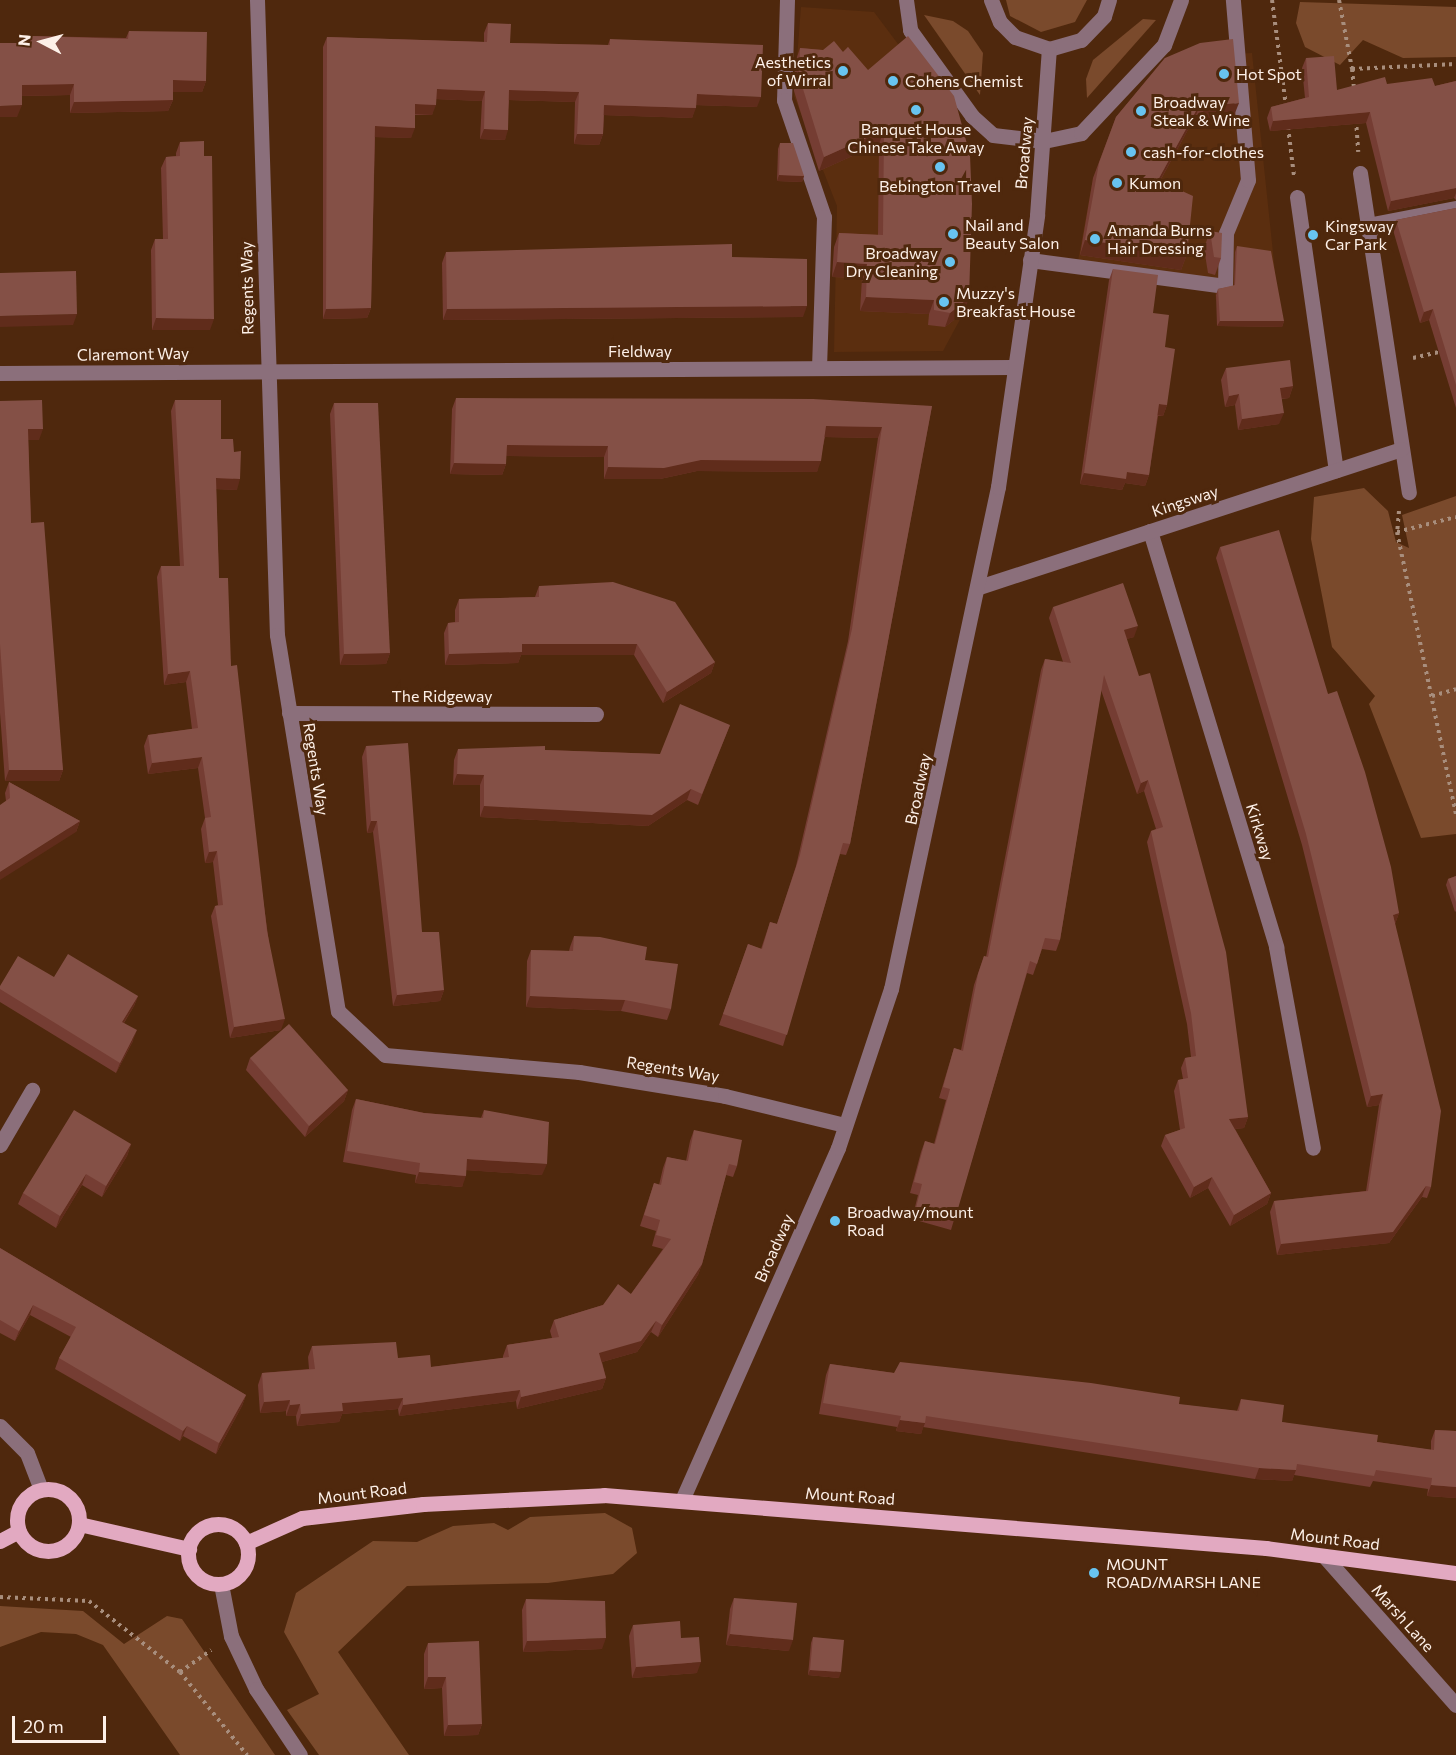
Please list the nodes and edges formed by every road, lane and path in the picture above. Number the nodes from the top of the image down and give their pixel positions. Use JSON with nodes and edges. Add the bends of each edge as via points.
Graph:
{"nodes":[{"id":1,"x":257,"y":0,"type":"edge"},
{"id":2,"x":787,"y":0,"type":"edge"},
{"id":3,"x":906,"y":0,"type":"edge"},
{"id":4,"x":991,"y":0,"type":"edge"},
{"id":5,"x":1109,"y":0,"type":"edge"},
{"id":6,"x":1180,"y":0,"type":"edge"},
{"id":7,"x":1233,"y":0,"type":"edge"},
{"id":8,"x":1272,"y":0,"type":"edge"},
{"id":9,"x":1339,"y":0,"type":"edge"},
{"id":10,"x":1049,"y":49,"type":"junction"},
{"id":11,"x":1456,"y":64,"type":"edge"},
{"id":12,"x":1352,"y":69,"type":"junction"},
{"id":13,"x":1354,"y":92,"type":"edge"},
{"id":14,"x":1356,"y":115,"type":"edge"},
{"id":15,"x":1044,"y":141,"type":"junction"},
{"id":16,"x":1359,"y":173,"type":"joint"},
{"id":17,"x":1297,"y":197,"type":"joint"},
{"id":18,"x":1456,"y":208,"type":"edge"},
{"id":19,"x":1367,"y":225,"type":"junction"},
{"id":20,"x":1030,"y":260,"type":"junction"},
{"id":21,"x":1456,"y":348,"type":"edge"},
{"id":22,"x":1388,"y":364,"type":"junction"},
{"id":23,"x":819,"y":367,"type":"junction"},
{"id":24,"x":1013,"y":367,"type":"junction"},
{"id":25,"x":267,"y":371,"type":"junction"},
{"id":26,"x":0,"y":374,"type":"edge"},
{"id":27,"x":1401,"y":449,"type":"junction"},
{"id":28,"x":1336,"y":470,"type":"junction"},
{"id":29,"x":1409,"y":492,"type":"joint"},
{"id":30,"x":1456,"y":517,"type":"edge"},
{"id":31,"x":1150,"y":531,"type":"junction"},
{"id":32,"x":1397,"y":532,"type":"junction"},
{"id":33,"x":979,"y":586,"type":"junction"},
{"id":34,"x":1456,"y":689,"type":"edge"},
{"id":35,"x":1432,"y":696,"type":"junction"},
{"id":36,"x":289,"y":713,"type":"junction"},
{"id":37,"x":596,"y":714,"type":"dead end"},
{"id":38,"x":1456,"y":814,"type":"edge"},
{"id":39,"x":32,"y":1090,"type":"dead end"},
{"id":40,"x":845,"y":1125,"type":"junction"},
{"id":41,"x":0,"y":1145,"type":"edge"},
{"id":42,"x":1313,"y":1148,"type":"dead end"},
{"id":43,"x":0,"y":1426,"type":"edge"},
{"id":44,"x":41,"y":1489,"type":"junction"},
{"id":45,"x":682,"y":1500,"type":"junction"},
{"id":46,"x":80,"y":1524,"type":"junction"},
{"id":47,"x":19,"y":1531,"type":"junction"},
{"id":48,"x":0,"y":1541,"type":"edge"},
{"id":49,"x":246,"y":1543,"type":"junction"},
{"id":50,"x":189,"y":1549,"type":"junction"},
{"id":51,"x":1324,"y":1556,"type":"junction"},
{"id":52,"x":1456,"y":1573,"type":"edge"},
{"id":53,"x":221,"y":1584,"type":"junction"},
{"id":54,"x":0,"y":1597,"type":"edge"},
{"id":55,"x":231,"y":1636,"type":"junction"},
{"id":56,"x":180,"y":1672,"type":"junction"},
{"id":57,"x":1456,"y":1705,"type":"edge"},
{"id":58,"x":247,"y":1755,"type":"edge"},
{"id":59,"x":300,"y":1755,"type":"edge"}],
"edges":[{"from":1,"to":25,"type":"street","name":"Regents Way"},
{"from":2,"to":23,"type":"street","via":[[784,100],[824,217]]},
{"from":3,"to":15,"type":"street","via":[[910,30],[972,116],[993,135]]},
{"from":4,"to":10,"type":"street","via":[[1000,22],[1015,37]]},
{"from":5,"to":10,"type":"street","via":[[1104,16],[1081,40]]},
{"from":6,"to":15,"type":"street","via":[[1164,45],[1081,133]]},
{"from":7,"to":20,"type":"street","via":[[1248,180],[1226,232],[1225,286]]},
{"from":8,"to":17,"type":"path"},
{"from":9,"to":12,"type":"path"},
{"from":10,"to":15,"type":"street","name":"Broadway"},
{"from":11,"to":12,"type":"path"},
{"from":12,"to":13,"type":"path"},
{"from":14,"to":16,"type":"path"},
{"from":15,"to":20,"type":"street","name":"Broadway"},
{"from":16,"to":19,"type":"street"},
{"from":17,"to":28,"type":"street"},
{"from":18,"to":19,"type":"street"},
{"from":19,"to":22,"type":"street"},
{"from":20,"to":24,"type":"street","name":"Broadway"},
{"from":21,"to":22,"type":"path"},
{"from":22,"to":27,"type":"street"},
{"from":23,"to":24,"type":"street","name":"Fieldway"},
{"from":23,"to":25,"type":"street","name":"Fieldway"},
{"from":24,"to":33,"type":"street","name":"Broadway"},
{"from":25,"to":26,"type":"street","name":"Claremont Way"},
{"from":25,"to":36,"type":"street","name":"Regents Way","via":[[277,635]]},
{"from":27,"to":28,"type":"street","name":"Kingsway"},
{"from":27,"to":29,"type":"street"},
{"from":28,"to":31,"type":"street","name":"Kingsway"},
{"from":29,"to":32,"type":"path","via":[[1395,519]]},
{"from":30,"to":32,"type":"path"},
{"from":31,"to":33,"type":"street","name":"Kingsway"},
{"from":31,"to":42,"type":"street","name":"Kirkway","via":[[1276,947]]},
{"from":32,"to":35,"type":"path"},
{"from":33,"to":40,"type":"street","name":"Broadway","via":[[891,989]]},
{"from":34,"to":35,"type":"path"},
{"from":35,"to":38,"type":"path"},
{"from":36,"to":37,"type":"street","name":"The Ridgeway"},
{"from":36,"to":40,"type":"street","name":"Regents Way","via":[[338,1011],[385,1055],[579,1072],[725,1096]]},
{"from":39,"to":41,"type":"street"},
{"from":40,"to":45,"type":"street","name":"Broadway"},
{"from":43,"to":44,"type":"street","via":[[27,1452]]},
{"from":44,"to":46,"type":"main road","via":[[70,1498]]},
{"from":44,"to":47,"type":"main road","via":[[23,1501]]},
{"from":45,"to":49,"type":"main road","name":"Mount Road","via":[[604,1495],[423,1504],[302,1518]]},
{"from":45,"to":51,"type":"main road","name":"Mount Road"},
{"from":46,"to":47,"type":"main road","via":[[69,1543],[53,1551],[33,1548]]},
{"from":46,"to":50,"type":"main road"},
{"from":47,"to":48,"type":"main road"},
{"from":49,"to":50,"type":"main road","via":[[234,1528],[215,1525],[198,1532]]},
{"from":49,"to":53,"type":"main road","via":[[244,1570]]},
{"from":50,"to":53,"type":"main road","via":[[196,1574]]},
{"from":51,"to":52,"type":"main road","name":"Mount Road"},
{"from":51,"to":57,"type":"street","name":"Marsh Lane"},
{"from":53,"to":55,"type":"street"},
{"from":54,"to":56,"type":"path","via":[[89,1601]]},
{"from":55,"to":56,"type":"path"},
{"from":55,"to":59,"type":"street","via":[[256,1689]]},
{"from":56,"to":58,"type":"path"}]}
